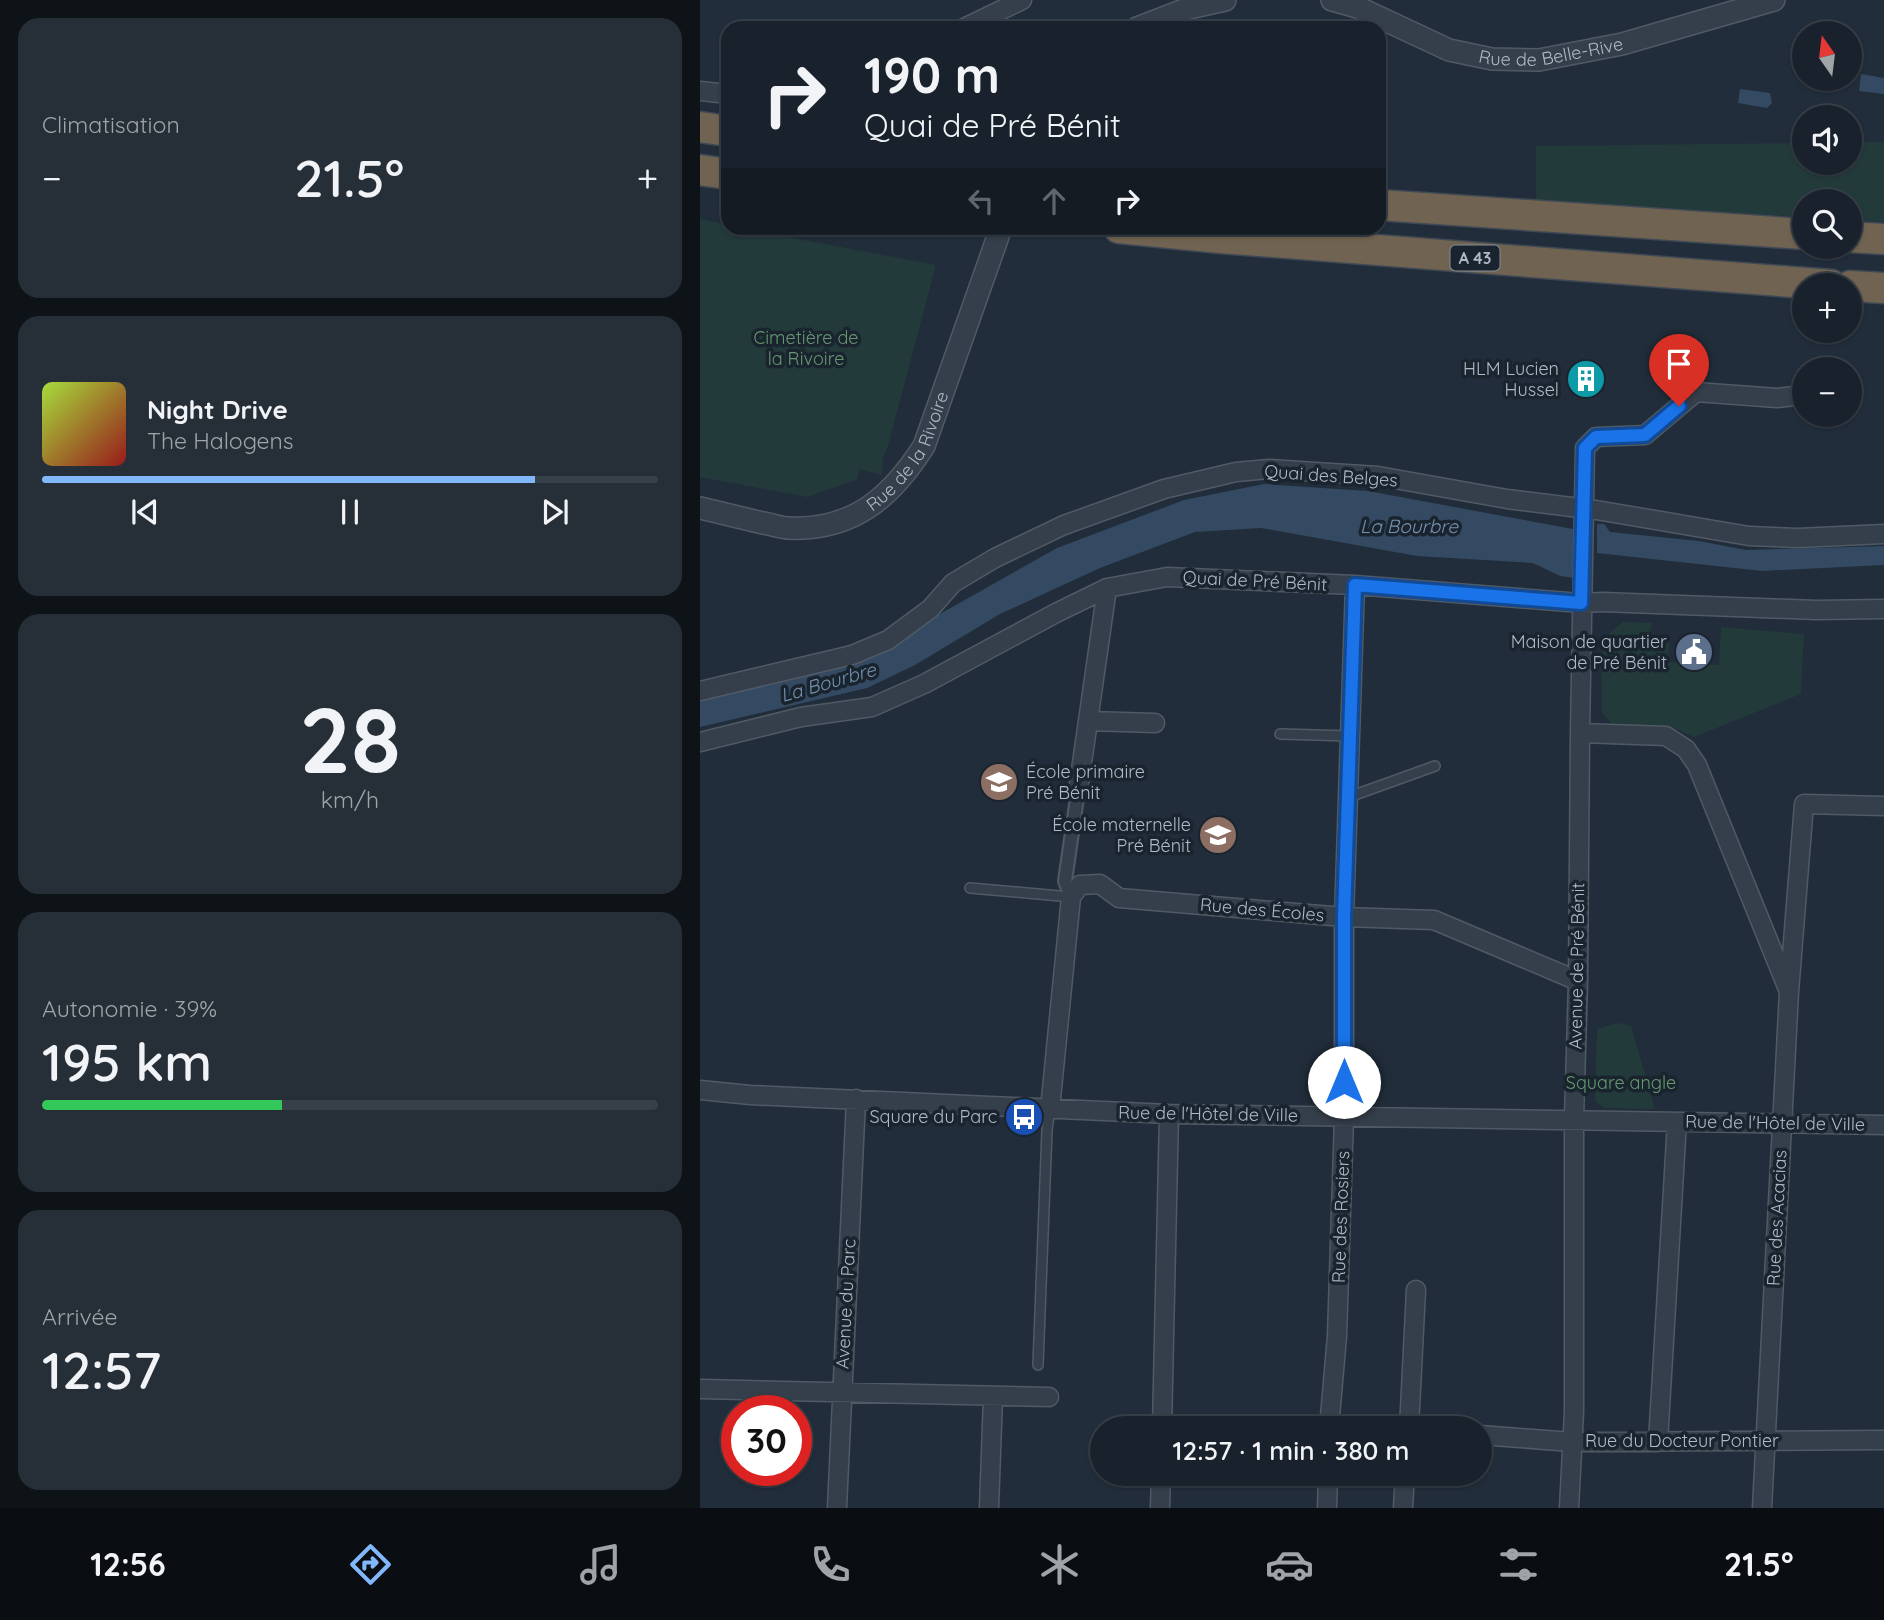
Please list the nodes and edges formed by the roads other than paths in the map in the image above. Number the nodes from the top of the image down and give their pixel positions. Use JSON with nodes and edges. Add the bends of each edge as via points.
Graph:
{"nodes":[{"id":1,"x":1021,"y":0,"type":"edge"},
{"id":2,"x":1225,"y":0,"type":"edge"},
{"id":3,"x":1332,"y":0,"type":"edge"},
{"id":4,"x":1774,"y":0,"type":"edge"},
{"id":5,"x":978,"y":21,"type":"edge"},
{"id":6,"x":1155,"y":21,"type":"edge"},
{"id":7,"x":700,"y":91,"type":"edge"},
{"id":8,"x":721,"y":93,"type":"edge"},
{"id":9,"x":700,"y":127,"type":"edge"},
{"id":10,"x":721,"y":130,"type":"edge"},
{"id":11,"x":700,"y":170,"type":"edge"},
{"id":12,"x":721,"y":173,"type":"edge"},
{"id":13,"x":1386,"y":205,"type":"edge"},
{"id":14,"x":1792,"y":232,"type":"edge"},
{"id":15,"x":998,"y":235,"type":"edge"},
{"id":16,"x":1190,"y":235,"type":"edge"},
{"id":17,"x":1862,"y":238,"type":"edge"},
{"id":18,"x":1884,"y":239,"type":"edge"},
{"id":19,"x":1792,"y":282,"type":"edge"},
{"id":20,"x":1862,"y":287,"type":"edge"},
{"id":21,"x":1884,"y":288,"type":"edge"},
{"id":22,"x":1792,"y":396,"type":"edge"},
{"id":23,"x":700,"y":508,"type":"edge"},
{"id":24,"x":1584,"y":514,"type":"junction"},
{"id":25,"x":1884,"y":534,"type":"edge"},
{"id":26,"x":1355,"y":585,"type":"junction"},
{"id":27,"x":1107,"y":588,"type":"junction"},
{"id":28,"x":1581,"y":603,"type":"junction"},
{"id":29,"x":1884,"y":609,"type":"edge"},
{"id":30,"x":700,"y":691,"type":"edge"},
{"id":31,"x":1089,"y":721,"type":"junction"},
{"id":32,"x":1155,"y":723,"type":"dead end"},
{"id":33,"x":1580,"y":733,"type":"junction"},
{"id":34,"x":1280,"y":734,"type":"dead end"},
{"id":35,"x":1351,"y":736,"type":"junction"},
{"id":36,"x":700,"y":742,"type":"edge"},
{"id":37,"x":1436,"y":766,"type":"dead end"},
{"id":38,"x":1079,"y":792,"type":"joint"},
{"id":39,"x":1349,"y":797,"type":"junction"},
{"id":40,"x":1884,"y":806,"type":"edge"},
{"id":41,"x":970,"y":888,"type":"dead end"},
{"id":42,"x":1071,"y":897,"type":"junction"},
{"id":43,"x":1344,"y":917,"type":"junction"},
{"id":44,"x":1578,"y":981,"type":"junction"},
{"id":45,"x":1789,"y":992,"type":"junction"},
{"id":46,"x":700,"y":1090,"type":"edge"},
{"id":47,"x":856,"y":1099,"type":"junction"},
{"id":48,"x":1050,"y":1109,"type":"junction"},
{"id":49,"x":1169,"y":1114,"type":"junction"},
{"id":50,"x":1344,"y":1117,"type":"junction"},
{"id":51,"x":1574,"y":1119,"type":"junction"},
{"id":52,"x":1677,"y":1122,"type":"junction"},
{"id":53,"x":1781,"y":1124,"type":"junction"},
{"id":54,"x":1884,"y":1125,"type":"edge"},
{"id":55,"x":1416,"y":1290,"type":"dead end"},
{"id":56,"x":1038,"y":1365,"type":"dead end"},
{"id":57,"x":700,"y":1390,"type":"edge"},
{"id":58,"x":841,"y":1392,"type":"junction"},
{"id":59,"x":993,"y":1397,"type":"junction"},
{"id":60,"x":1049,"y":1397,"type":"dead end"},
{"id":61,"x":1162,"y":1416,"type":"edge"},
{"id":62,"x":1330,"y":1416,"type":"edge"},
{"id":63,"x":1410,"y":1416,"type":"edge"},
{"id":64,"x":1492,"y":1436,"type":"edge"},
{"id":65,"x":1884,"y":1440,"type":"edge"},
{"id":66,"x":1766,"y":1441,"type":"junction"},
{"id":67,"x":1572,"y":1442,"type":"junction"},
{"id":68,"x":1658,"y":1442,"type":"junction"},
{"id":69,"x":1161,"y":1486,"type":"edge"},
{"id":70,"x":1328,"y":1486,"type":"edge"},
{"id":71,"x":1404,"y":1486,"type":"edge"},
{"id":72,"x":837,"y":1508,"type":"edge"},
{"id":73,"x":989,"y":1508,"type":"edge"},
{"id":74,"x":1160,"y":1508,"type":"edge"},
{"id":75,"x":1327,"y":1508,"type":"edge"},
{"id":76,"x":1402,"y":1508,"type":"edge"},
{"id":77,"x":1569,"y":1508,"type":"edge"},
{"id":78,"x":1762,"y":1508,"type":"edge"}],
"edges":[{"from":1,"to":5,"type":"street"},
{"from":2,"to":6,"type":"street"},
{"from":3,"to":4,"type":"street","name":"Rue de Belle-Rive","via":[[1357,6],[1449,50],[1492,59],[1539,60],[1622,44]]},
{"from":7,"to":8,"type":"street"},
{"from":9,"to":10,"type":"highway"},
{"from":11,"to":12,"type":"highway"},
{"from":13,"to":14,"type":"highway"},
{"from":15,"to":23,"type":"street","name":"Rue de la Rivoire","via":[[924,446],[888,492],[859,515],[830,524],[789,528]]},
{"from":16,"to":19,"type":"highway","number":"A 43"},
{"from":17,"to":18,"type":"highway"},
{"from":20,"to":21,"type":"highway"},
{"from":22,"to":24,"type":"street","name":"Avenue de Pré Bénit","via":[[1696,392],[1645,435],[1596,437],[1585,448]]},
{"from":24,"to":25,"type":"street","name":"Quai des Belges","via":[[1749,536]]},
{"from":24,"to":28,"type":"street","name":"Avenue de Pré Bénit"},
{"from":24,"to":30,"type":"street","name":"Quai des Belges","via":[[1378,476],[1269,469],[1236,472],[1164,489],[1064,525],[953,583],[930,609],[888,640],[852,655]]},
{"from":26,"to":27,"type":"street","name":"Quai de Pré Bénit","via":[[1167,576]]},
{"from":26,"to":28,"type":"street","name":"Quai de Pré Bénit"},
{"from":26,"to":35,"type":"street","name":"Rue des Rosiers"},
{"from":27,"to":31,"type":"street"},
{"from":27,"to":36,"type":"street","name":"Quai de Pré Bénit","via":[[872,707],[801,717]]},
{"from":28,"to":29,"type":"street","name":"Quai de Pré Bénit"},
{"from":28,"to":33,"type":"street","name":"Avenue de Pré Bénit"},
{"from":31,"to":32,"type":"street"},
{"from":31,"to":38,"type":"street"},
{"from":33,"to":44,"type":"street","name":"Avenue de Pré Bénit"},
{"from":33,"to":45,"type":"street","via":[[1666,736],[1686,749],[1697,765]]},
{"from":34,"to":35,"type":"lane"},
{"from":35,"to":39,"type":"street","name":"Rue des Rosiers"},
{"from":37,"to":39,"type":"lane"},
{"from":38,"to":42,"type":"street","via":[[1065,881]]},
{"from":39,"to":43,"type":"street","name":"Rue des Rosiers"},
{"from":40,"to":45,"type":"street","name":"Rue des Acacias","via":[[1804,804]]},
{"from":41,"to":42,"type":"lane"},
{"from":42,"to":43,"type":"street","name":"Rue des Écoles","via":[[1080,885],[1100,884],[1119,898]]},
{"from":42,"to":48,"type":"street"},
{"from":43,"to":44,"type":"street","name":"Rue des Écoles","via":[[1434,920]]},
{"from":43,"to":50,"type":"street","name":"Rue des Rosiers"},
{"from":44,"to":51,"type":"street","name":"Avenue de Pré Bénit"},
{"from":45,"to":53,"type":"street","name":"Rue des Acacias"},
{"from":46,"to":47,"type":"street","name":"Rue de l'Hôtel de Ville"},
{"from":47,"to":48,"type":"street","name":"Rue de l'Hôtel de Ville"},
{"from":47,"to":58,"type":"street","name":"Avenue du Parc"},
{"from":48,"to":49,"type":"street","name":"Rue de l'Hôtel de Ville"},
{"from":48,"to":56,"type":"lane"},
{"from":49,"to":50,"type":"street","name":"Rue de l'Hôtel de Ville"},
{"from":49,"to":61,"type":"street"},
{"from":50,"to":51,"type":"street","name":"Rue de l'Hôtel de Ville"},
{"from":50,"to":62,"type":"street","name":"Rue des Rosiers"},
{"from":51,"to":52,"type":"street","name":"Rue de l'Hôtel de Ville"},
{"from":51,"to":67,"type":"street","name":"Avenue de Pré Bénit"},
{"from":52,"to":53,"type":"street","name":"Rue de l'Hôtel de Ville"},
{"from":52,"to":68,"type":"street"},
{"from":53,"to":54,"type":"street","name":"Rue de l'Hôtel de Ville"},
{"from":53,"to":66,"type":"street","name":"Rue des Acacias"},
{"from":55,"to":63,"type":"street"},
{"from":57,"to":58,"type":"street"},
{"from":58,"to":59,"type":"street"},
{"from":58,"to":72,"type":"street","name":"Avenue du Parc"},
{"from":59,"to":60,"type":"street"},
{"from":59,"to":73,"type":"street"},
{"from":64,"to":67,"type":"street","name":"Rue du Docteur Pontier"},
{"from":65,"to":66,"type":"street","name":"Rue du Docteur Pontier"},
{"from":66,"to":68,"type":"street","name":"Rue du Docteur Pontier"},
{"from":66,"to":78,"type":"street","name":"Rue des Acacias"},
{"from":67,"to":68,"type":"street","name":"Rue du Docteur Pontier"},
{"from":67,"to":77,"type":"street","name":"Avenue de Pré Bénit"},
{"from":69,"to":74,"type":"street"},
{"from":70,"to":75,"type":"street"},
{"from":71,"to":76,"type":"street"}]}
